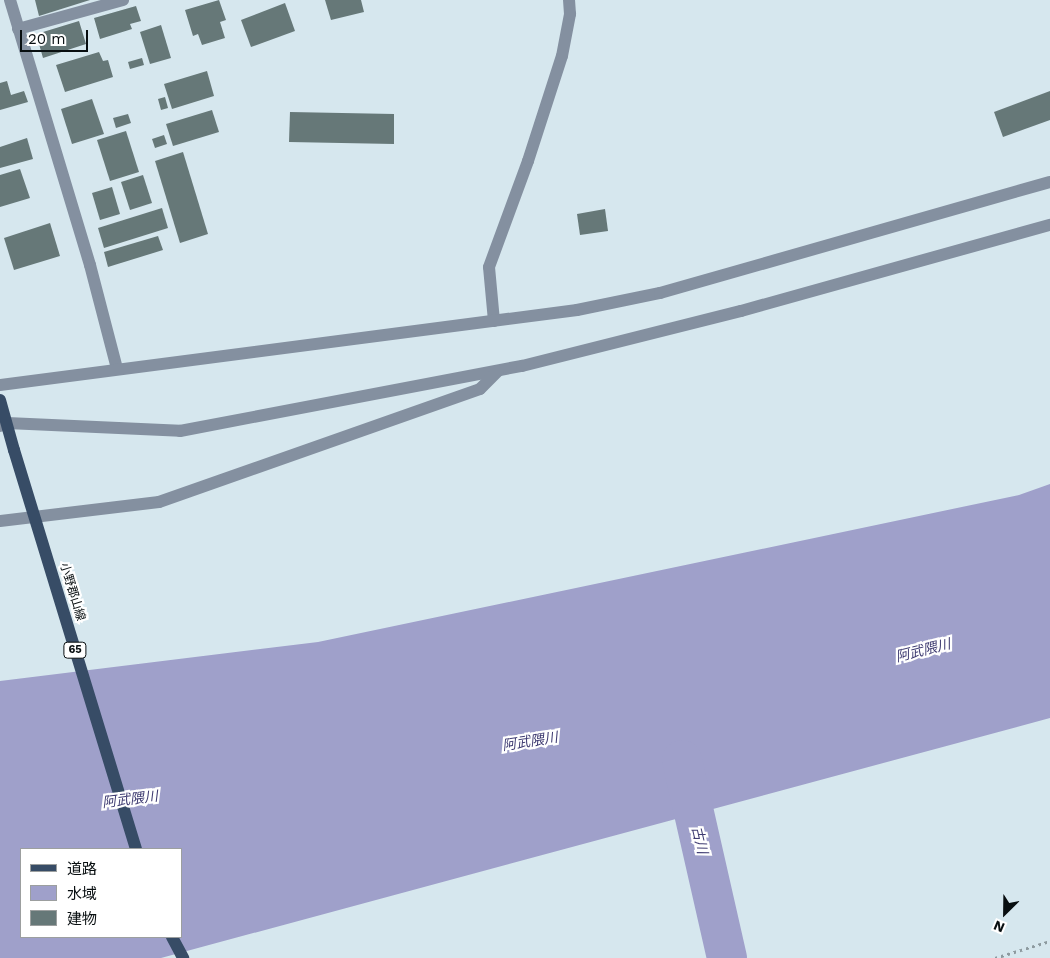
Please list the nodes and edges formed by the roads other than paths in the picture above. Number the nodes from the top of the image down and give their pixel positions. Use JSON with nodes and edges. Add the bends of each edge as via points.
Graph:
{"nodes":[{"id":1,"x":122,"y":0,"type":"edge"},
{"id":2,"x":569,"y":0,"type":"edge"},
{"id":3,"x":7,"y":3,"type":"edge"},
{"id":4,"x":18,"y":29,"type":"junction"},
{"id":5,"x":1050,"y":182,"type":"edge"},
{"id":6,"x":1050,"y":225,"type":"edge"},
{"id":7,"x":494,"y":321,"type":"junction"},
{"id":8,"x":117,"y":369,"type":"junction"},
{"id":9,"x":498,"y":371,"type":"junction"},
{"id":10,"x":0,"y":385,"type":"edge"},
{"id":11,"x":0,"y":400,"type":"edge"},
{"id":12,"x":3,"y":425,"type":"edge"},
{"id":13,"x":0,"y":520,"type":"edge"},
{"id":14,"x":136,"y":848,"type":"edge"},
{"id":15,"x":173,"y":938,"type":"edge"},
{"id":16,"x":183,"y":958,"type":"edge"}],
"edges":[{"from":1,"to":4,"type":"street"},
{"from":2,"to":7,"type":"street","via":[[570,14],[562,56],[528,162],[489,267]]},
{"from":3,"to":4,"type":"street"},
{"from":4,"to":8,"type":"street","via":[[90,264]]},
{"from":5,"to":7,"type":"street","via":[[660,293],[577,310]]},
{"from":6,"to":9,"type":"street","via":[[741,311]]},
{"from":7,"to":8,"type":"street"},
{"from":8,"to":10,"type":"street"},
{"from":9,"to":12,"type":"street","via":[[180,431]]},
{"from":9,"to":13,"type":"street","via":[[480,389],[159,502]]},
{"from":11,"to":12,"type":"main road","name":"小野郡山線","number":"65"},
{"from":12,"to":14,"type":"main road","name":"小野郡山線","number":"65","bridge":true,"via":[[14,450]]},
{"from":15,"to":16,"type":"main road"}]}
